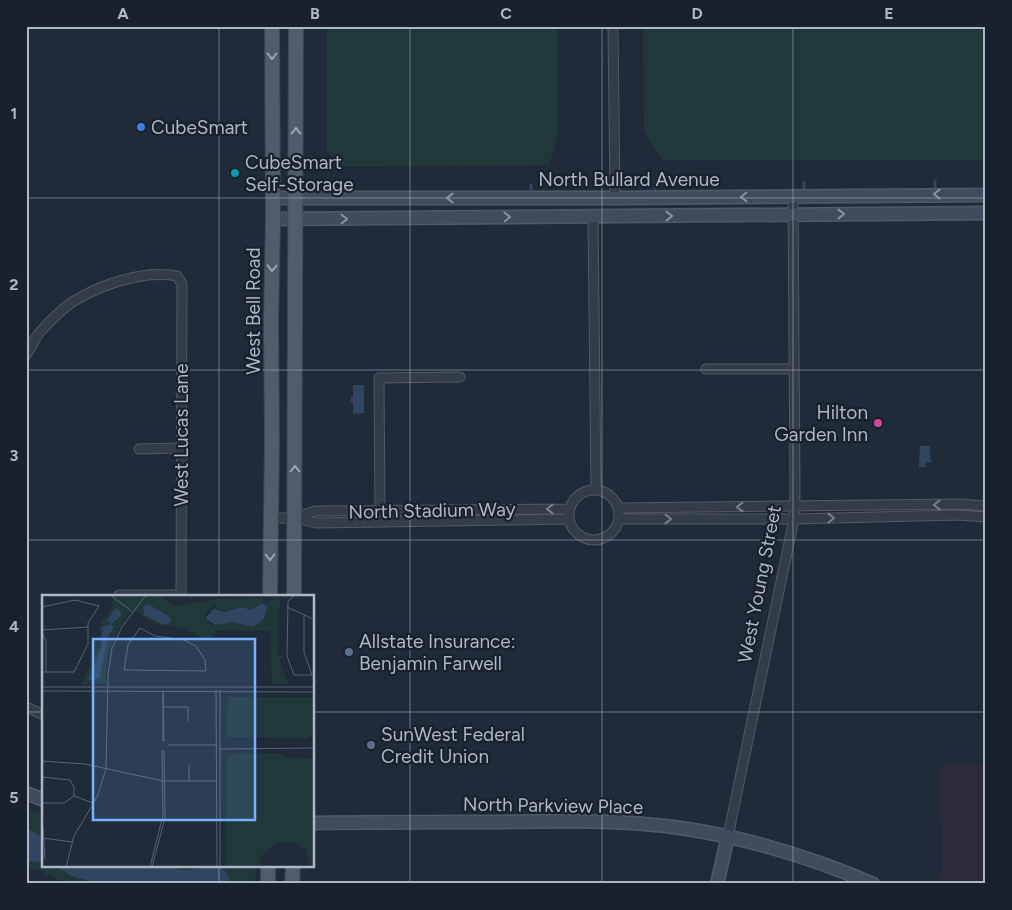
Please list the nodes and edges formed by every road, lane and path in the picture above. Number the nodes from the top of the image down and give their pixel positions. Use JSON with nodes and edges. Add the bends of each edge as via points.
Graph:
{"nodes":[{"id":1,"x":272,"y":26,"type":"edge"},
{"id":2,"x":296,"y":26,"type":"edge"},
{"id":3,"x":613,"y":26,"type":"edge"},
{"id":4,"x":986,"y":195,"type":"edge"},
{"id":5,"x":793,"y":196,"type":"junction"},
{"id":6,"x":296,"y":197,"type":"junction"},
{"id":7,"x":272,"y":198,"type":"junction"},
{"id":8,"x":615,"y":198,"type":"junction"},
{"id":9,"x":986,"y":213,"type":"edge"},
{"id":10,"x":793,"y":215,"type":"junction"},
{"id":11,"x":593,"y":217,"type":"junction"},
{"id":12,"x":273,"y":219,"type":"junction"},
{"id":13,"x":296,"y":220,"type":"junction"},
{"id":14,"x":26,"y":355,"type":"edge"},
{"id":15,"x":706,"y":369,"type":"dead end"},
{"id":16,"x":794,"y":369,"type":"junction"},
{"id":17,"x":460,"y":377,"type":"dead end"},
{"id":18,"x":181,"y":448,"type":"junction"},
{"id":19,"x":139,"y":449,"type":"dead end"},
{"id":20,"x":596,"y":489,"type":"junction"},
{"id":21,"x":986,"y":506,"type":"edge"},
{"id":22,"x":794,"y":507,"type":"junction"},
{"id":23,"x":619,"y":508,"type":"junction"},
{"id":24,"x":570,"y":509,"type":"junction"},
{"id":25,"x":380,"y":510,"type":"junction"},
{"id":26,"x":986,"y":517,"type":"edge"},
{"id":27,"x":270,"y":518,"type":"junction"},
{"id":28,"x":295,"y":518,"type":"junction"},
{"id":29,"x":569,"y":518,"type":"junction"},
{"id":30,"x":619,"y":519,"type":"junction"},
{"id":31,"x":794,"y":519,"type":"junction"},
{"id":32,"x":119,"y":595,"type":"edge"},
{"id":33,"x":181,"y":595,"type":"edge"},
{"id":34,"x":270,"y":595,"type":"edge"},
{"id":35,"x":294,"y":595,"type":"edge"},
{"id":36,"x":26,"y":707,"type":"edge"},
{"id":37,"x":42,"y":714,"type":"edge"},
{"id":38,"x":26,"y":793,"type":"edge"},
{"id":39,"x":42,"y":799,"type":"edge"},
{"id":40,"x":315,"y":823,"type":"edge"},
{"id":41,"x":728,"y":836,"type":"junction"},
{"id":42,"x":268,"y":868,"type":"edge"},
{"id":43,"x":292,"y":868,"type":"edge"},
{"id":44,"x":268,"y":884,"type":"edge"},
{"id":45,"x":292,"y":884,"type":"edge"},
{"id":46,"x":717,"y":884,"type":"edge"},
{"id":47,"x":873,"y":884,"type":"edge"}],
"edges":[{"from":1,"to":7,"type":"main road","name":"West Bell Road","one_way":true},
{"from":6,"to":2,"type":"main road","one_way":true},
{"from":3,"to":8,"type":"street"},
{"from":4,"to":5,"type":"main road","name":"North Bullard Avenue","one_way":true},
{"from":5,"to":8,"type":"main road","name":"North Bullard Avenue","one_way":true},
{"from":5,"to":10,"type":"street","name":"West Young Street"},
{"from":6,"to":7,"type":"main road","name":"North Bullard Avenue"},
{"from":8,"to":6,"type":"main road","name":"North Bullard Avenue","one_way":true},
{"from":6,"to":13,"type":"main road"},
{"from":7,"to":12,"type":"main road","name":"West Bell Road"},
{"from":10,"to":9,"type":"main road","name":"North Bullard Avenue","one_way":true},
{"from":11,"to":10,"type":"main road","name":"North Bullard Avenue","one_way":true},
{"from":10,"to":16,"type":"street","name":"West Young Street"},
{"from":13,"to":11,"type":"main road","name":"North Bullard Avenue","one_way":true},
{"from":11,"to":20,"type":"street"},
{"from":12,"to":13,"type":"main road","name":"North Bullard Avenue"},
{"from":12,"to":27,"type":"main road","name":"West Bell Road","one_way":true},
{"from":28,"to":13,"type":"main road","one_way":true},
{"from":14,"to":18,"type":"street","name":"West Lucas Lane","via":[[39,333],[73,301],[119,280],[151,274],[177,276],[182,284]]},
{"from":15,"to":16,"type":"street"},
{"from":16,"to":22,"type":"street","name":"West Young Street"},
{"from":17,"to":25,"type":"street","via":[[379,378]]},
{"from":18,"to":19,"type":"street"},
{"from":18,"to":33,"type":"street","name":"West Lucas Lane"},
{"from":20,"to":23,"type":"street","via":[[610,494]]},
{"from":20,"to":24,"type":"street","via":[[578,495]]},
{"from":21,"to":22,"type":"street","one_way":true},
{"from":22,"to":23,"type":"street","one_way":true},
{"from":22,"to":31,"type":"street","name":"West Young Street"},
{"from":23,"to":30,"type":"street"},
{"from":24,"to":25,"type":"street","name":"North Stadium Way","one_way":true},
{"from":24,"to":29,"type":"street"},
{"from":25,"to":28,"type":"street","name":"North Stadium Way","via":[[315,511]]},
{"from":31,"to":26,"type":"street","one_way":true},
{"from":27,"to":28,"type":"street","name":"North Stadium Way"},
{"from":27,"to":34,"type":"main road","name":"West Bell Road","one_way":true},
{"from":28,"to":29,"type":"street","name":"North Stadium Way","via":[[316,523]]},
{"from":28,"to":35,"type":"main road"},
{"from":29,"to":30,"type":"street","via":[[579,535],[591,540],[605,538],[612,533]]},
{"from":30,"to":31,"type":"street","one_way":true},
{"from":31,"to":41,"type":"street","name":"West Young Street"},
{"from":32,"to":33,"type":"street"},
{"from":36,"to":37,"type":"street"},
{"from":38,"to":39,"type":"main road"},
{"from":40,"to":41,"type":"main road","name":"North Parkview Place","via":[[596,820],[659,825]]},
{"from":41,"to":46,"type":"main road","name":"West Young Street"},
{"from":41,"to":47,"type":"main road","name":"North Parkview Place","via":[[816,861]]},
{"from":42,"to":44,"type":"main road"},
{"from":43,"to":45,"type":"main road"}]}
